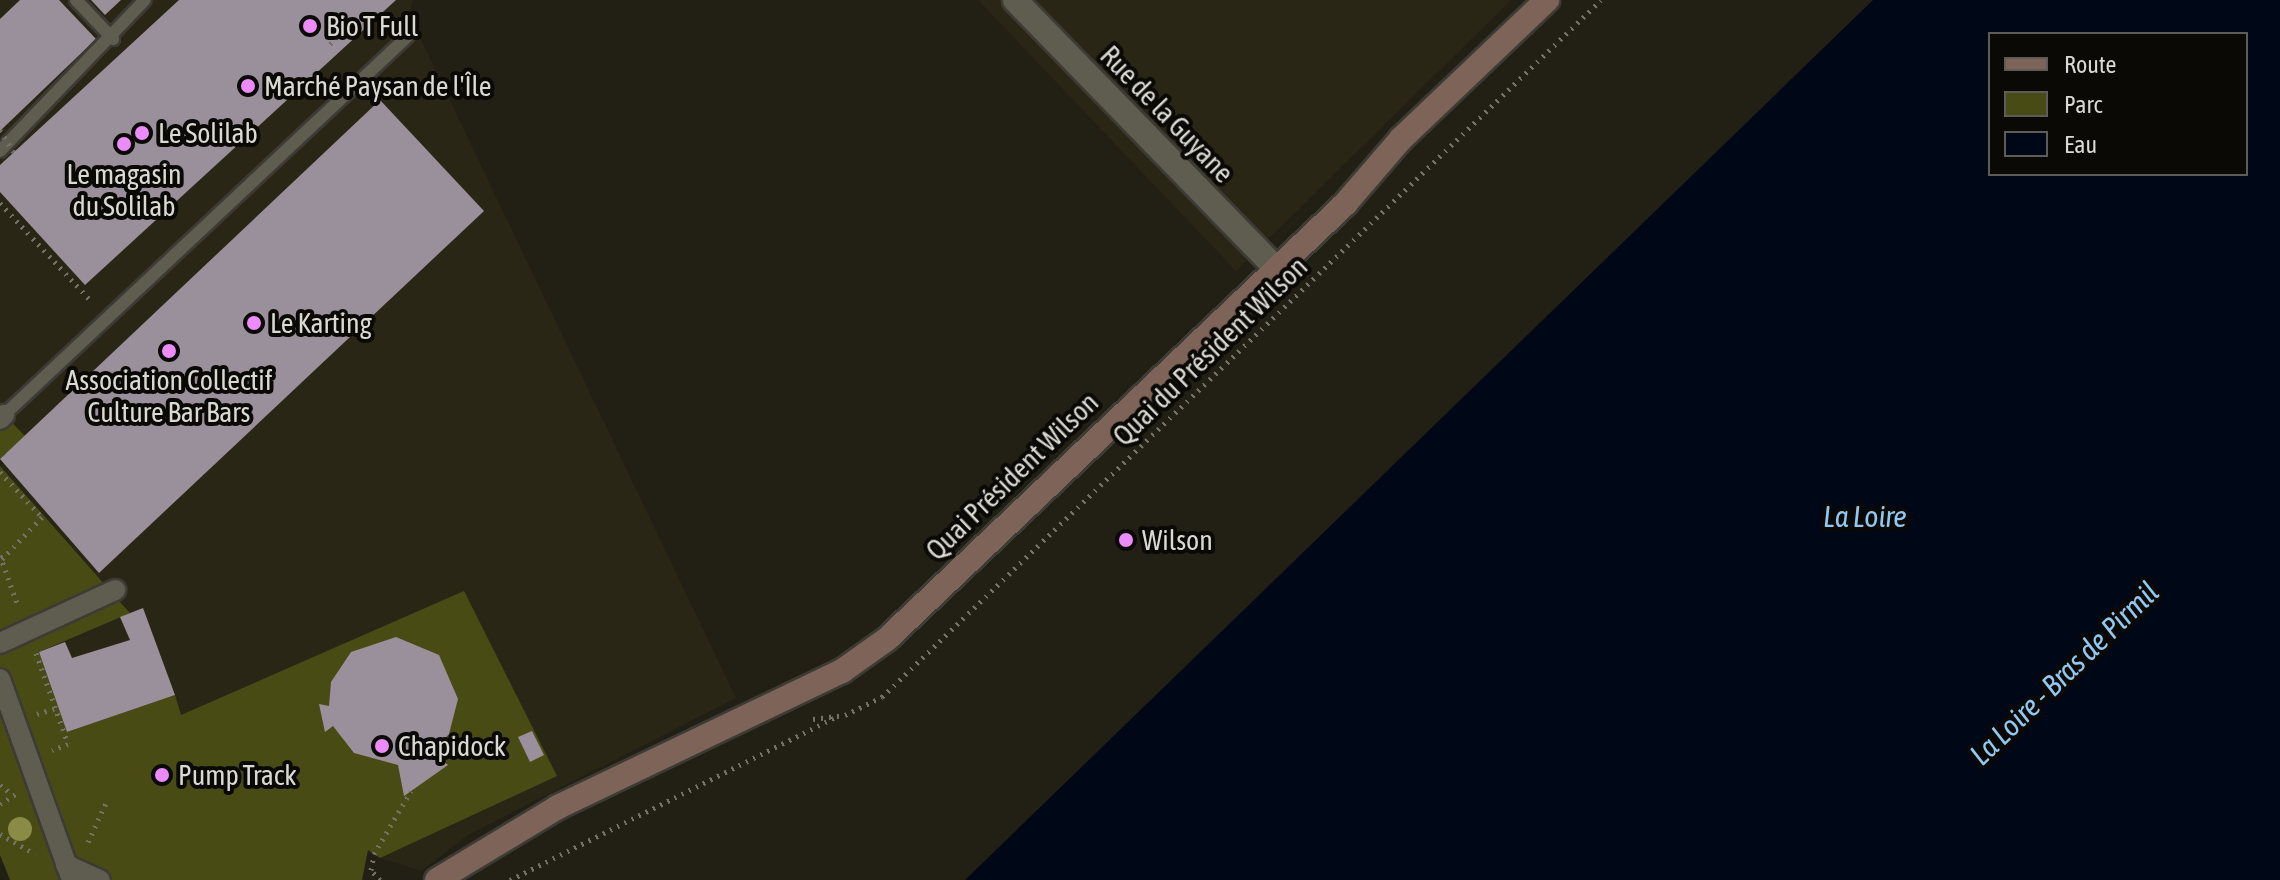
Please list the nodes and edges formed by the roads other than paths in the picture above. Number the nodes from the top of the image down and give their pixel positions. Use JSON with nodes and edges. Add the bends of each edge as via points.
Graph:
{"nodes":[{"id":1,"x":76,"y":0,"type":"edge"},
{"id":2,"x":145,"y":0,"type":"edge"},
{"id":3,"x":1015,"y":0,"type":"edge"},
{"id":4,"x":1547,"y":0,"type":"edge"},
{"id":5,"x":407,"y":37,"type":"dead end"},
{"id":6,"x":113,"y":39,"type":"junction"},
{"id":7,"x":7,"y":152,"type":"edge"},
{"id":8,"x":1277,"y":269,"type":"junction"},
{"id":9,"x":2,"y":417,"type":"edge"},
{"id":10,"x":115,"y":590,"type":"dead end"},
{"id":11,"x":0,"y":643,"type":"edge"},
{"id":12,"x":0,"y":679,"type":"edge"},
{"id":13,"x":80,"y":874,"type":"edge"},
{"id":14,"x":437,"y":880,"type":"edge"}],
"edges":[{"from":1,"to":6,"type":"lane"},
{"from":2,"to":6,"type":"lane"},
{"from":3,"to":8,"type":"street","name":"Rue de la Guyane"},
{"from":4,"to":8,"type":"main road","name":"Quai Président Wilson"},
{"from":5,"to":9,"type":"lane"},
{"from":6,"to":7,"type":"lane"},
{"from":8,"to":14,"type":"main road","name":"Quai Président Wilson","via":[[876,647],[842,671],[558,807]]},
{"from":10,"to":11,"type":"street"},
{"from":12,"to":13,"type":"street","via":[[28,758]]}]}
